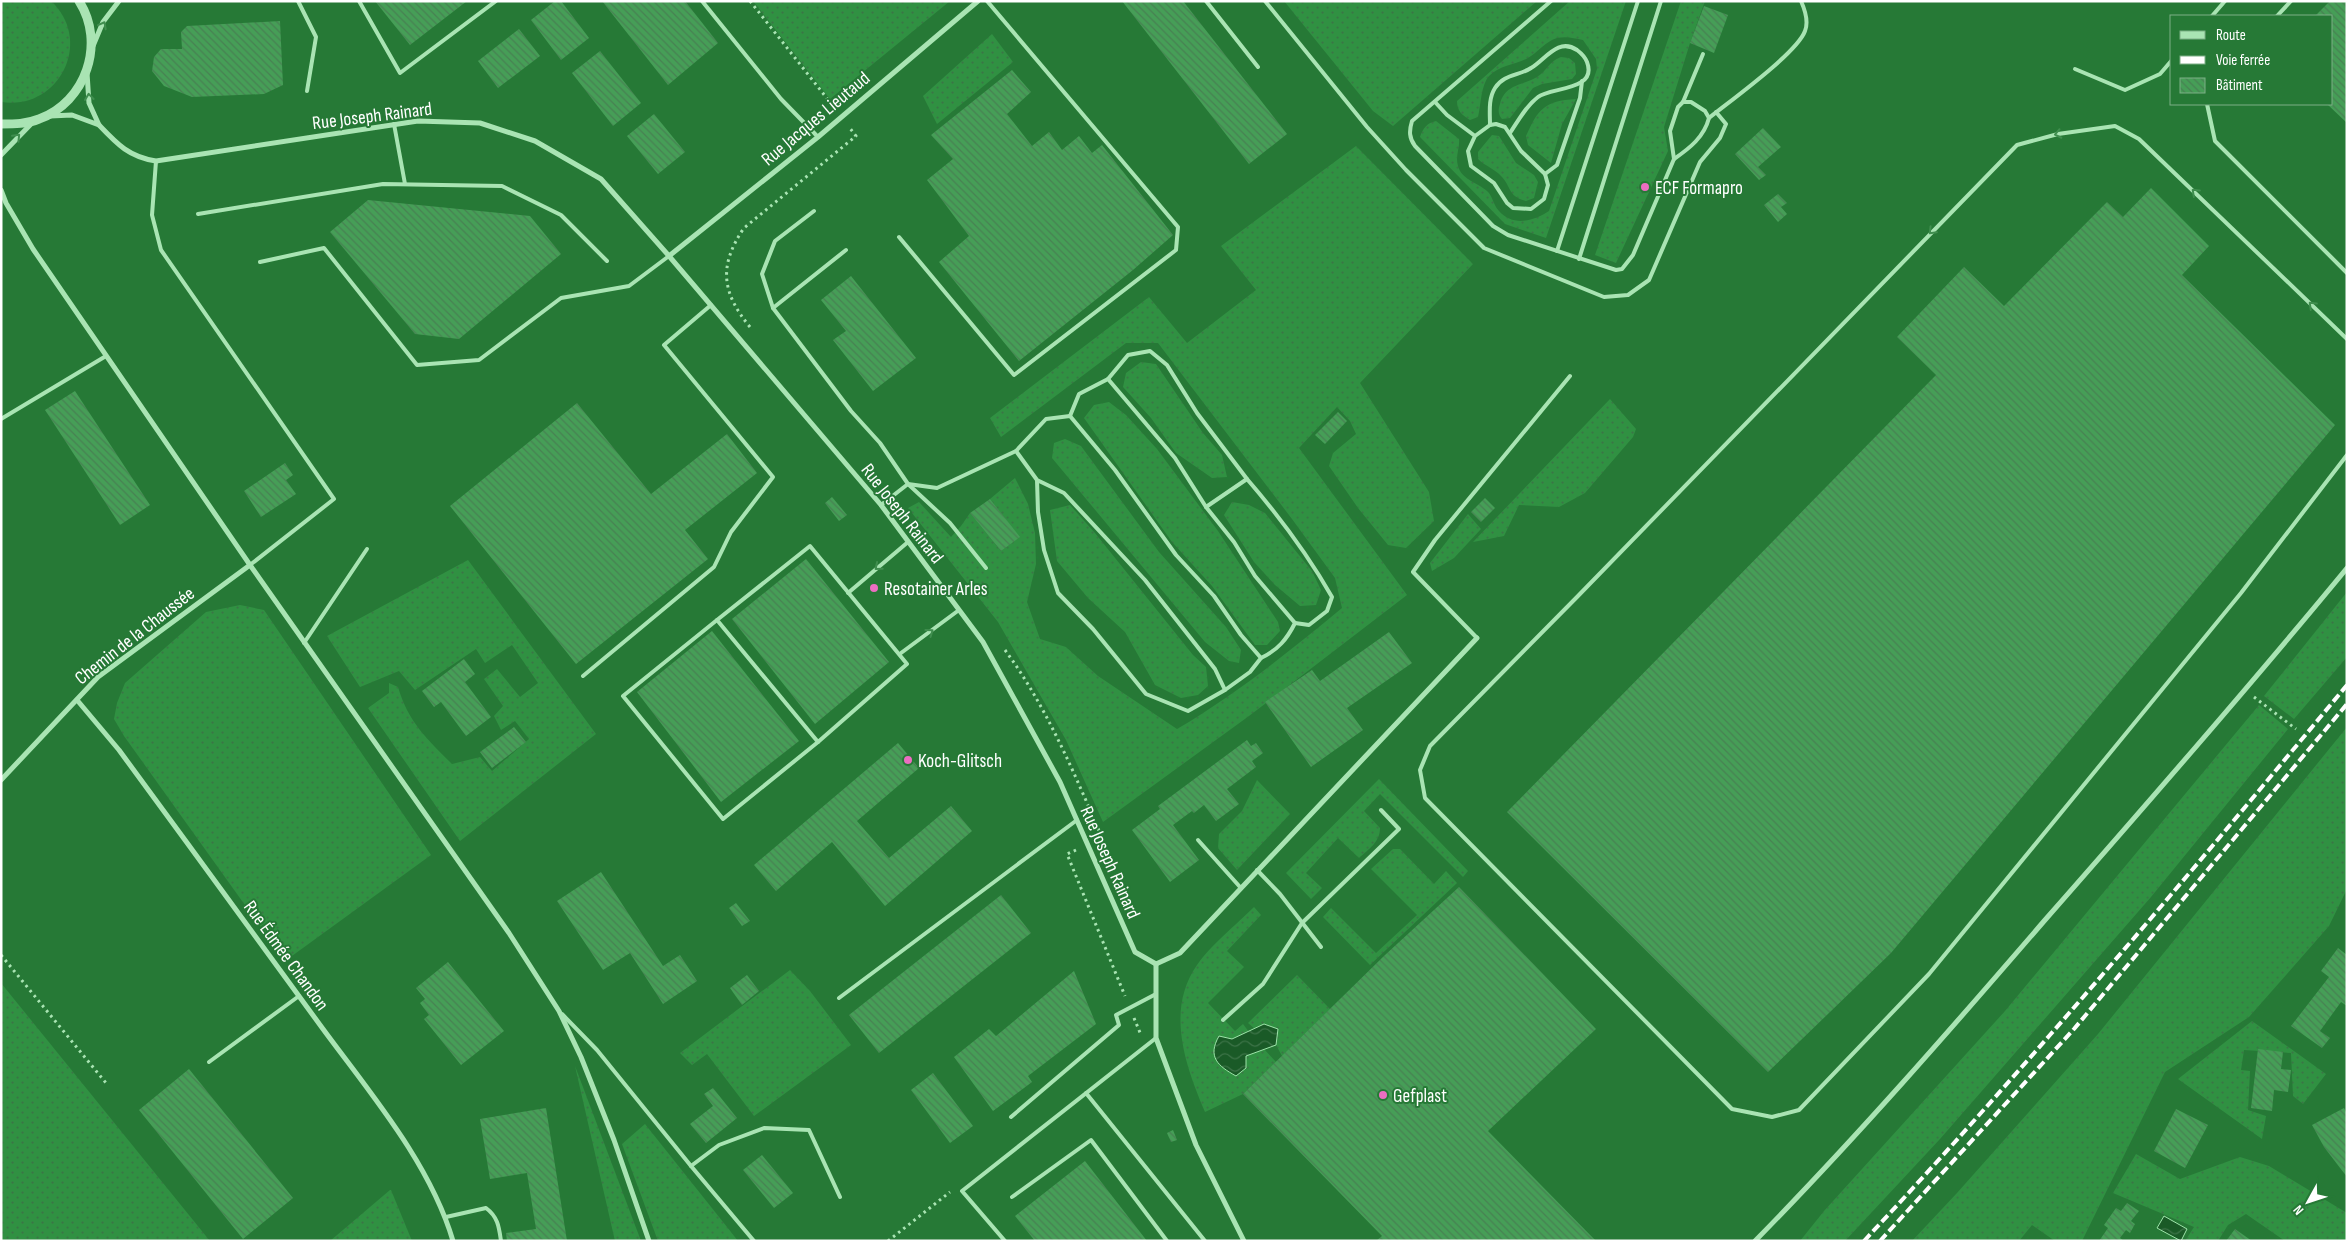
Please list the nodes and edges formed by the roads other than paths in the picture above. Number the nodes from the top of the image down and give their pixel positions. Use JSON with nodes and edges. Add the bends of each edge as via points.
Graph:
{"nodes":[{"id":1,"x":78,"y":1,"type":"edge"},
{"id":2,"x":119,"y":1,"type":"edge"},
{"id":3,"x":298,"y":1,"type":"edge"},
{"id":4,"x":359,"y":1,"type":"edge"},
{"id":5,"x":496,"y":1,"type":"edge"},
{"id":6,"x":702,"y":1,"type":"edge"},
{"id":7,"x":987,"y":1,"type":"edge"},
{"id":8,"x":1206,"y":1,"type":"edge"},
{"id":9,"x":1265,"y":1,"type":"edge"},
{"id":10,"x":1550,"y":1,"type":"edge"},
{"id":11,"x":1638,"y":1,"type":"edge"},
{"id":12,"x":1661,"y":1,"type":"edge"},
{"id":13,"x":1801,"y":1,"type":"edge"},
{"id":14,"x":2225,"y":1,"type":"edge"},
{"id":15,"x":2291,"y":1,"type":"edge"},
{"id":16,"x":974,"y":3,"type":"edge"},
{"id":17,"x":2213,"y":15,"type":"edge"},
{"id":18,"x":2278,"y":15,"type":"edge"},
{"id":19,"x":91,"y":51,"type":"junction"},
{"id":20,"x":1703,"y":54,"type":"dead end"},
{"id":21,"x":2170,"y":62,"type":"edge"},
{"id":22,"x":1258,"y":68,"type":"dead end"},
{"id":23,"x":2075,"y":69,"type":"dead end"},
{"id":24,"x":87,"y":71,"type":"junction"},
{"id":25,"x":1582,"y":81,"type":"junction"},
{"id":26,"x":307,"y":92,"type":"dead end"},
{"id":27,"x":1435,"y":102,"type":"junction"},
{"id":28,"x":1683,"y":102,"type":"junction"},
{"id":29,"x":2207,"y":105,"type":"edge"},
{"id":30,"x":1716,"y":112,"type":"junction"},
{"id":31,"x":47,"y":116,"type":"junction"},
{"id":32,"x":1709,"y":118,"type":"junction"},
{"id":33,"x":34,"y":121,"type":"junction"},
{"id":34,"x":1,"y":124,"type":"edge"},
{"id":35,"x":394,"y":124,"type":"junction"},
{"id":36,"x":98,"y":125,"type":"junction"},
{"id":37,"x":1490,"y":125,"type":"junction"},
{"id":38,"x":1510,"y":133,"type":"junction"},
{"id":39,"x":818,"y":136,"type":"junction"},
{"id":40,"x":1475,"y":136,"type":"junction"},
{"id":41,"x":1,"y":155,"type":"edge"},
{"id":42,"x":1674,"y":159,"type":"junction"},
{"id":43,"x":156,"y":161,"type":"junction"},
{"id":44,"x":1545,"y":174,"type":"junction"},
{"id":45,"x":405,"y":184,"type":"junction"},
{"id":46,"x":1,"y":190,"type":"edge"},
{"id":47,"x":814,"y":211,"type":"dead end"},
{"id":48,"x":198,"y":214,"type":"dead end"},
{"id":49,"x":899,"y":237,"type":"dead end"},
{"id":50,"x":846,"y":250,"type":"dead end"},
{"id":51,"x":1557,"y":252,"type":"junction"},
{"id":52,"x":669,"y":256,"type":"junction"},
{"id":53,"x":1578,"y":259,"type":"junction"},
{"id":54,"x":606,"y":261,"type":"dead end"},
{"id":55,"x":260,"y":262,"type":"dead end"},
{"id":56,"x":2347,"y":273,"type":"edge"},
{"id":57,"x":711,"y":305,"type":"junction"},
{"id":58,"x":773,"y":308,"type":"junction"},
{"id":59,"x":2347,"y":339,"type":"edge"},
{"id":60,"x":106,"y":356,"type":"junction"},
{"id":61,"x":1570,"y":376,"type":"dead end"},
{"id":62,"x":1108,"y":379,"type":"junction"},
{"id":63,"x":1070,"y":416,"type":"junction"},
{"id":64,"x":1,"y":419,"type":"edge"},
{"id":65,"x":1016,"y":451,"type":"junction"},
{"id":66,"x":2347,"y":455,"type":"edge"},
{"id":67,"x":1247,"y":479,"type":"junction"},
{"id":68,"x":1037,"y":480,"type":"junction"},
{"id":69,"x":908,"y":484,"type":"junction"},
{"id":70,"x":881,"y":505,"type":"junction"},
{"id":71,"x":1206,"y":507,"type":"junction"},
{"id":72,"x":908,"y":542,"type":"junction"},
{"id":73,"x":367,"y":550,"type":"dead end"},
{"id":74,"x":250,"y":565,"type":"junction"},
{"id":75,"x":986,"y":568,"type":"dead end"},
{"id":76,"x":2347,"y":568,"type":"edge"},
{"id":77,"x":848,"y":593,"type":"junction"},
{"id":78,"x":959,"y":610,"type":"junction"},
{"id":79,"x":717,"y":620,"type":"junction"},
{"id":80,"x":1294,"y":623,"type":"junction"},
{"id":81,"x":1477,"y":638,"type":"joint"},
{"id":82,"x":304,"y":643,"type":"junction"},
{"id":83,"x":901,"y":653,"type":"junction"},
{"id":84,"x":1261,"y":658,"type":"junction"},
{"id":85,"x":583,"y":676,"type":"dead end"},
{"id":86,"x":1224,"y":690,"type":"junction"},
{"id":87,"x":77,"y":700,"type":"junction"},
{"id":88,"x":818,"y":742,"type":"junction"},
{"id":89,"x":1,"y":780,"type":"edge"},
{"id":90,"x":1381,"y":810,"type":"dead end"},
{"id":91,"x":1077,"y":820,"type":"junction"},
{"id":92,"x":1198,"y":840,"type":"dead end"},
{"id":93,"x":1257,"y":870,"type":"junction"},
{"id":94,"x":1240,"y":888,"type":"junction"},
{"id":95,"x":1302,"y":923,"type":"junction"},
{"id":96,"x":1321,"y":948,"type":"dead end"},
{"id":97,"x":1156,"y":964,"type":"junction"},
{"id":98,"x":1156,"y":994,"type":"junction"},
{"id":99,"x":299,"y":996,"type":"junction"},
{"id":100,"x":838,"y":998,"type":"dead end"},
{"id":101,"x":560,"y":1011,"type":"junction"},
{"id":102,"x":1223,"y":1020,"type":"dead end"},
{"id":103,"x":1156,"y":1038,"type":"junction"},
{"id":104,"x":209,"y":1062,"type":"dead end"},
{"id":105,"x":1086,"y":1092,"type":"junction"},
{"id":106,"x":1012,"y":1117,"type":"dead end"},
{"id":107,"x":690,"y":1166,"type":"junction"},
{"id":108,"x":840,"y":1196,"type":"dead end"},
{"id":109,"x":1012,"y":1197,"type":"dead end"},
{"id":110,"x":446,"y":1217,"type":"junction"},
{"id":111,"x":453,"y":1241,"type":"edge"},
{"id":112,"x":501,"y":1241,"type":"edge"},
{"id":113,"x":649,"y":1241,"type":"edge"},
{"id":114,"x":754,"y":1241,"type":"edge"},
{"id":115,"x":1005,"y":1241,"type":"edge"},
{"id":116,"x":1167,"y":1241,"type":"edge"},
{"id":117,"x":1204,"y":1241,"type":"edge"},
{"id":118,"x":1244,"y":1241,"type":"edge"},
{"id":119,"x":1755,"y":1241,"type":"edge"}],
"edges":[{"from":1,"to":19,"type":"street","via":[[88,22]]},
{"from":19,"to":2,"type":"street","one_way":true,"via":[[103,22]]},
{"from":3,"to":26,"type":"lane","via":[[316,37]]},
{"from":4,"to":5,"type":"lane","via":[[400,73]]},
{"from":6,"to":39,"type":"lane","via":[[781,98]]},
{"from":7,"to":49,"type":"lane","via":[[1178,227],[1176,250],[1014,375]]},
{"from":8,"to":22,"type":"lane"},
{"from":9,"to":30,"type":"lane","via":[[1387,148],[1484,248],[1604,297],[1628,294],[1649,280],[1700,162],[1720,138],[1726,124]]},
{"from":10,"to":27,"type":"lane"},
{"from":11,"to":51,"type":"lane"},
{"from":12,"to":53,"type":"lane"},
{"from":13,"to":30,"type":"lane","via":[[1806,30],[1795,48]]},
{"from":14,"to":17,"type":"lane"},
{"from":15,"to":18,"type":"lane"},
{"from":16,"to":39,"type":"street","name":"Rue Jacques Lieutaud"},
{"from":19,"to":24,"type":"street"},
{"from":20,"to":28,"type":"lane"},
{"from":21,"to":23,"type":"lane","via":[[2160,74],[2125,90]]},
{"from":24,"to":31,"type":"street","via":[[71,98]]},
{"from":36,"to":24,"type":"street","one_way":true,"via":[[89,103]]},
{"from":25,"to":37,"type":"lane","via":[[1588,71],[1585,59],[1572,48],[1557,48],[1530,69],[1510,75],[1499,83],[1491,98]]},
{"from":25,"to":38,"type":"lane","via":[[1570,88],[1543,93]]},
{"from":25,"to":44,"type":"lane","via":[[1580,98],[1557,165]]},
{"from":27,"to":40,"type":"lane"},
{"from":27,"to":51,"type":"lane","via":[[1412,121],[1410,135],[1414,146],[1493,226]]},
{"from":28,"to":32,"type":"lane","via":[[1698,106]]},
{"from":28,"to":42,"type":"lane","via":[[1673,115],[1670,131]]},
{"from":29,"to":56,"type":"lane","via":[[2215,141]]},
{"from":30,"to":32,"type":"lane"},
{"from":31,"to":33,"type":"street"},
{"from":31,"to":36,"type":"street","via":[[72,115]]},
{"from":32,"to":42,"type":"lane","via":[[1706,129],[1692,146]]},
{"from":33,"to":34,"type":"street"},
{"from":41,"to":33,"type":"street","one_way":true},
{"from":35,"to":43,"type":"street","name":"Rue Joseph Rainard"},
{"from":35,"to":45,"type":"lane"},
{"from":35,"to":52,"type":"street","name":"Rue Joseph Rainard","via":[[418,120],[480,123],[535,141],[601,179]]},
{"from":36,"to":43,"type":"street","name":"Rue Joseph Rainard","via":[[120,147],[140,158]]},
{"from":37,"to":38,"type":"lane","via":[[1501,125]]},
{"from":37,"to":40,"type":"lane"},
{"from":38,"to":44,"type":"lane","via":[[1521,151]]},
{"from":39,"to":52,"type":"street","name":"Rue Jacques Lieutaud"},
{"from":40,"to":44,"type":"lane","via":[[1468,151],[1471,166],[1494,183],[1513,208],[1531,209],[1540,204],[1548,185]]},
{"from":42,"to":53,"type":"lane","via":[[1627,264],[1616,270]]},
{"from":43,"to":74,"type":"lane","via":[[152,215],[161,250],[334,499]]},
{"from":45,"to":48,"type":"lane","via":[[383,184]]},
{"from":45,"to":54,"type":"lane","via":[[502,186],[561,215]]},
{"from":46,"to":60,"type":"street","via":[[33,249]]},
{"from":47,"to":58,"type":"lane","via":[[775,241],[762,274]]},
{"from":50,"to":58,"type":"lane"},
{"from":51,"to":53,"type":"lane"},
{"from":52,"to":55,"type":"lane","via":[[629,286],[561,298],[479,360],[417,365],[324,248]]},
{"from":52,"to":57,"type":"street","name":"Rue Joseph Rainard"},
{"from":57,"to":70,"type":"street","name":"Rue Joseph Rainard"},
{"from":57,"to":85,"type":"lane","via":[[664,345],[773,477],[730,532],[714,568]]},
{"from":58,"to":69,"type":"lane","via":[[851,411],[880,442]]},
{"from":59,"to":66,"type":"lane","one_way":true,"via":[[2139,139],[2115,126],[2058,134],[2017,145],[1430,746],[1420,770],[1425,798],[1732,1109],[1772,1117],[1798,1110],[1929,974],[2241,593]]},
{"from":60,"to":64,"type":"lane"},
{"from":60,"to":74,"type":"street"},
{"from":61,"to":81,"type":"lane","via":[[1435,540],[1413,572]]},
{"from":62,"to":63,"type":"lane","via":[[1079,394]]},
{"from":62,"to":67,"type":"lane","via":[[1128,355],[1150,351],[1167,365],[1197,413]]},
{"from":62,"to":71,"type":"lane","via":[[1175,458]]},
{"from":63,"to":65,"type":"lane","via":[[1046,419]]},
{"from":63,"to":84,"type":"lane","via":[[1115,470],[1176,555],[1214,596]]},
{"from":65,"to":68,"type":"lane"},
{"from":65,"to":69,"type":"lane","via":[[938,488]]},
{"from":67,"to":71,"type":"lane"},
{"from":67,"to":80,"type":"lane","via":[[1313,564],[1332,597],[1326,611],[1309,625]]},
{"from":68,"to":86,"type":"lane","via":[[1064,493],[1139,574],[1215,669]]},
{"from":68,"to":86,"type":"lane","via":[[1044,550],[1058,593],[1093,629],[1146,694],[1188,711]]},
{"from":69,"to":70,"type":"lane"},
{"from":69,"to":75,"type":"lane","via":[[950,523]]},
{"from":70,"to":72,"type":"street","name":"Rue Joseph Rainard"},
{"from":71,"to":80,"type":"lane","via":[[1234,542],[1255,576]]},
{"from":72,"to":77,"type":"lane","one_way":true},
{"from":72,"to":78,"type":"street","name":"Rue Joseph Rainard"},
{"from":73,"to":82,"type":"lane"},
{"from":74,"to":82,"type":"street"},
{"from":74,"to":87,"type":"street","name":"Chemin de la Chaussée","via":[[98,677]]},
{"from":76,"to":119,"type":"street","via":[[2246,690],[1990,984]]},
{"from":77,"to":79,"type":"lane","via":[[810,546]]},
{"from":77,"to":83,"type":"lane"},
{"from":83,"to":78,"type":"lane","one_way":true},
{"from":78,"to":91,"type":"street","name":"Rue Joseph Rainard","via":[[987,650],[1060,782]]},
{"from":79,"to":88,"type":"lane"},
{"from":79,"to":88,"type":"lane","via":[[623,696],[724,819]]},
{"from":80,"to":84,"type":"lane","via":[[1287,638],[1272,653]]},
{"from":81,"to":93,"type":"street"},
{"from":82,"to":101,"type":"street","via":[[509,933]]},
{"from":83,"to":88,"type":"lane","via":[[908,664]]},
{"from":84,"to":86,"type":"lane","via":[[1250,672]]},
{"from":87,"to":89,"type":"street","name":"Chemin de la Chaussée"},
{"from":87,"to":99,"type":"street","name":"Rue Édmée Chandon","via":[[119,750]]},
{"from":90,"to":95,"type":"lane","via":[[1399,829]]},
{"from":91,"to":97,"type":"street","name":"Rue Joseph Rainard","via":[[1135,952]]},
{"from":91,"to":100,"type":"lane"},
{"from":92,"to":94,"type":"lane"},
{"from":93,"to":94,"type":"street"},
{"from":93,"to":95,"type":"lane"},
{"from":94,"to":97,"type":"street","via":[[1180,953]]},
{"from":95,"to":96,"type":"lane"},
{"from":95,"to":102,"type":"lane","via":[[1263,984]]},
{"from":97,"to":98,"type":"street"},
{"from":98,"to":103,"type":"street"},
{"from":98,"to":106,"type":"lane","via":[[1116,1016],[1119,1025]]},
{"from":99,"to":104,"type":"lane"},
{"from":99,"to":110,"type":"street","name":"Rue Édmée Chandon","via":[[390,1120]]},
{"from":101,"to":107,"type":"lane","via":[[597,1050]]},
{"from":101,"to":113,"type":"street","via":[[582,1057]]},
{"from":103,"to":105,"type":"lane"},
{"from":103,"to":118,"type":"street","via":[[1196,1145]]},
{"from":105,"to":115,"type":"lane","via":[[962,1191]]},
{"from":105,"to":117,"type":"lane"},
{"from":107,"to":108,"type":"lane","via":[[719,1145],[764,1128],[809,1130]]},
{"from":107,"to":114,"type":"lane"},
{"from":109,"to":116,"type":"lane","via":[[1092,1140]]},
{"from":110,"to":111,"type":"street","name":"Rue Édmée Chandon"},
{"from":110,"to":112,"type":"lane","via":[[486,1208],[494,1214]]}]}
